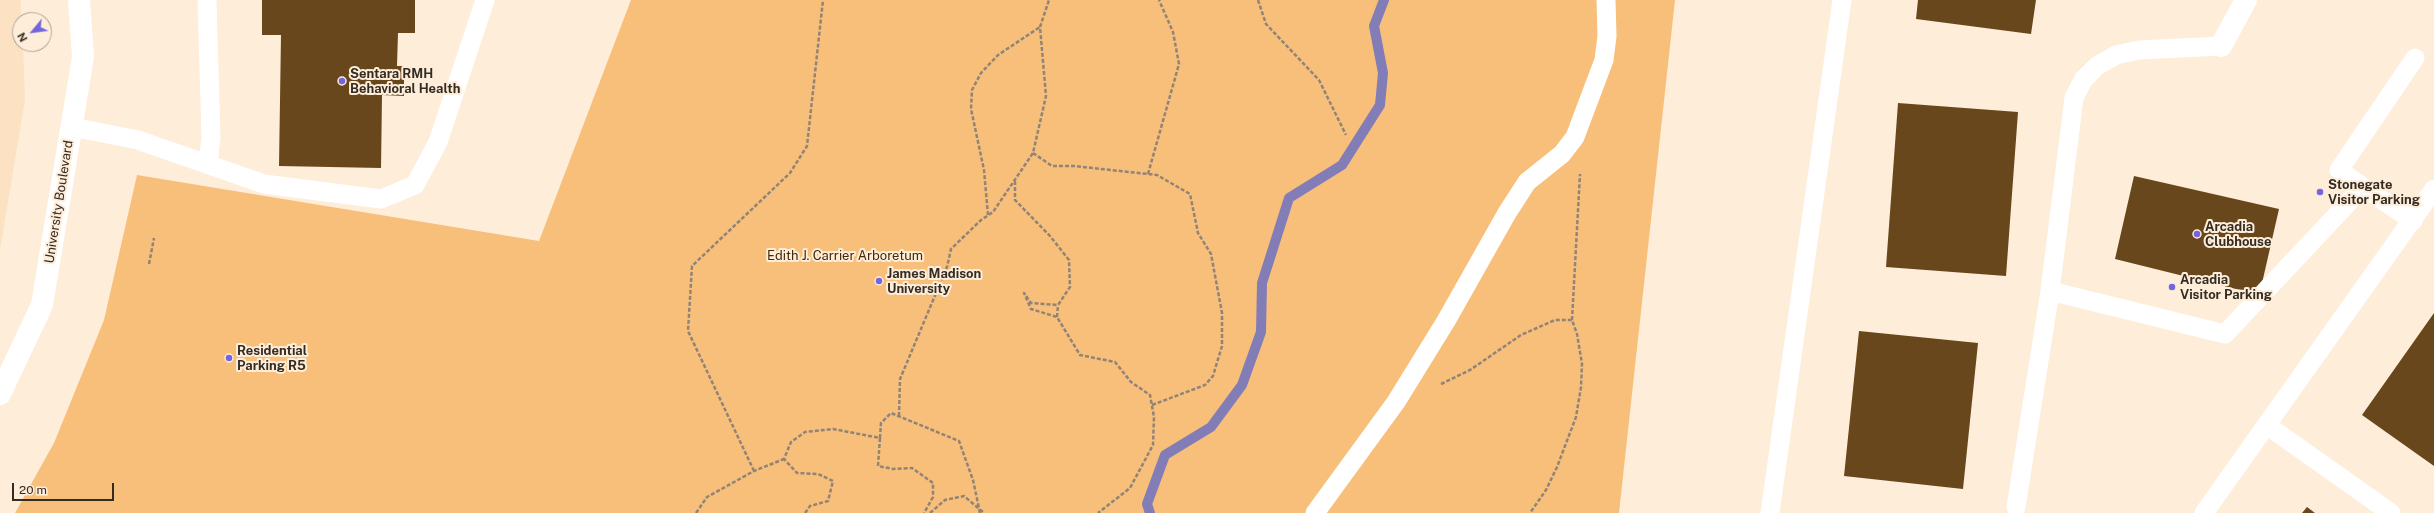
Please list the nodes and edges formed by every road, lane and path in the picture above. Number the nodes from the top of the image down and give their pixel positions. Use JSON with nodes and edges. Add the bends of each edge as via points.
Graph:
{"nodes":[{"id":1,"x":79,"y":0,"type":"edge"},
{"id":2,"x":207,"y":0,"type":"edge"},
{"id":3,"x":485,"y":0,"type":"edge"},
{"id":4,"x":823,"y":0,"type":"edge"},
{"id":5,"x":1049,"y":0,"type":"edge"},
{"id":6,"x":1159,"y":0,"type":"edge"},
{"id":7,"x":1258,"y":0,"type":"edge"},
{"id":8,"x":1606,"y":0,"type":"edge"},
{"id":9,"x":1842,"y":0,"type":"edge"},
{"id":10,"x":2246,"y":0,"type":"edge"},
{"id":11,"x":1040,"y":27,"type":"junction"},
{"id":12,"x":2221,"y":46,"type":"joint"},
{"id":13,"x":2415,"y":58,"type":"dead end"},
{"id":14,"x":72,"y":127,"type":"junction"},
{"id":15,"x":1346,"y":135,"type":"dead end"},
{"id":16,"x":1575,"y":137,"type":"junction"},
{"id":17,"x":1033,"y":153,"type":"junction"},
{"id":18,"x":208,"y":163,"type":"junction"},
{"id":19,"x":1148,"y":174,"type":"junction"},
{"id":20,"x":1014,"y":181,"type":"junction"},
{"id":21,"x":2363,"y":187,"type":"junction"},
{"id":22,"x":2434,"y":189,"type":"edge"},
{"id":23,"x":988,"y":216,"type":"junction"},
{"id":24,"x":2413,"y":221,"type":"junction"},
{"id":25,"x":154,"y":238,"type":"dead end"},
{"id":26,"x":149,"y":264,"type":"dead end"},
{"id":27,"x":2050,"y":291,"type":"junction"},
{"id":28,"x":1058,"y":305,"type":"junction"},
{"id":29,"x":1057,"y":317,"type":"junction"},
{"id":30,"x":1572,"y":320,"type":"junction"},
{"id":31,"x":1401,"y":392,"type":"junction"},
{"id":32,"x":0,"y":394,"type":"edge"},
{"id":33,"x":1152,"y":406,"type":"junction"},
{"id":34,"x":899,"y":416,"type":"junction"},
{"id":35,"x":2268,"y":426,"type":"junction"},
{"id":36,"x":880,"y":438,"type":"junction"},
{"id":37,"x":784,"y":459,"type":"junction"},
{"id":38,"x":754,"y":471,"type":"junction"},
{"id":39,"x":2016,"y":507,"type":"dead end"},
{"id":40,"x":981,"y":512,"type":"edge"},
{"id":41,"x":696,"y":513,"type":"edge"},
{"id":42,"x":805,"y":513,"type":"edge"},
{"id":43,"x":924,"y":513,"type":"edge"},
{"id":44,"x":930,"y":513,"type":"edge"},
{"id":45,"x":984,"y":513,"type":"edge"},
{"id":46,"x":1098,"y":513,"type":"edge"},
{"id":47,"x":1315,"y":513,"type":"edge"},
{"id":48,"x":1530,"y":513,"type":"edge"},
{"id":49,"x":1770,"y":513,"type":"edge"},
{"id":50,"x":2204,"y":513,"type":"edge"},
{"id":51,"x":2391,"y":513,"type":"edge"}],
"edges":[{"from":1,"to":14,"type":"street","name":"University Boulevard","via":[[83,57]]},
{"from":2,"to":18,"type":"lane","via":[[211,138]]},
{"from":3,"to":18,"type":"lane","via":[[438,142],[415,185],[380,199],[264,184]]},
{"from":4,"to":38,"type":"path","via":[[807,146],[790,173],[692,266],[688,331]]},
{"from":5,"to":11,"type":"path"},
{"from":6,"to":19,"type":"path","via":[[1173,32],[1179,64]]},
{"from":7,"to":15,"type":"path","via":[[1266,24],[1319,80]]},
{"from":8,"to":16,"type":"lane","via":[[1607,36],[1604,60]]},
{"from":9,"to":49,"type":"lane"},
{"from":10,"to":12,"type":"street"},
{"from":11,"to":17,"type":"path","via":[[1046,96]]},
{"from":11,"to":23,"type":"path","via":[[998,55],[981,73],[972,90],[971,109],[984,170]]},
{"from":12,"to":27,"type":"lane","via":[[2139,50],[2116,55],[2096,66],[2083,80],[2074,98]]},
{"from":13,"to":21,"type":"lane","via":[[2338,170]]},
{"from":14,"to":18,"type":"lane","via":[[138,140]]},
{"from":14,"to":32,"type":"street","name":"University Boulevard","via":[[42,305]]},
{"from":16,"to":30,"type":"path","via":[[1580,176]]},
{"from":16,"to":31,"type":"lane","via":[[1562,154],[1527,182],[1446,322]]},
{"from":17,"to":19,"type":"path","via":[[1052,166]]},
{"from":17,"to":20,"type":"path"},
{"from":19,"to":33,"type":"path","via":[[1157,175],[1190,194],[1198,233],[1211,254],[1222,313],[1222,346],[1213,376],[1205,385]]},
{"from":20,"to":23,"type":"path"},
{"from":20,"to":28,"type":"path","via":[[1015,200],[1069,260],[1070,287]]},
{"from":21,"to":24,"type":"lane"},
{"from":21,"to":27,"type":"lane","via":[[2225,334]]},
{"from":22,"to":24,"type":"lane"},
{"from":23,"to":34,"type":"path","via":[[951,249],[947,267],[900,379]]},
{"from":24,"to":35,"type":"lane"},
{"from":25,"to":26,"type":"path"},
{"from":27,"to":39,"type":"lane"},
{"from":28,"to":29,"type":"path"},
{"from":28,"to":29,"type":"path","via":[[1030,303],[1024,293],[1031,309]]},
{"from":29,"to":33,"type":"path","via":[[1080,355],[1115,362],[1131,382],[1150,395]]},
{"from":30,"to":31,"type":"path","via":[[1555,320],[1521,335],[1470,370],[1436,386]]},
{"from":30,"to":48,"type":"path","via":[[1582,364],[1578,410],[1557,467],[1546,490]]},
{"from":31,"to":47,"type":"lane"},
{"from":33,"to":46,"type":"path","via":[[1153,445],[1130,488]]},
{"from":34,"to":36,"type":"path","via":[[890,413],[881,423]]},
{"from":34,"to":40,"type":"path","via":[[959,441]]},
{"from":35,"to":50,"type":"lane"},
{"from":35,"to":51,"type":"lane"},
{"from":36,"to":37,"type":"path","via":[[833,429],[805,432],[791,442]]},
{"from":36,"to":43,"type":"path","via":[[878,466],[893,469],[912,468],[933,483],[933,497]]},
{"from":37,"to":38,"type":"path"},
{"from":37,"to":42,"type":"path","via":[[797,473],[818,474],[833,481],[828,501],[810,506]]},
{"from":38,"to":41,"type":"path","via":[[707,497]]},
{"from":40,"to":44,"type":"path","via":[[964,496],[945,500]]},
{"from":40,"to":45,"type":"path"}]}
